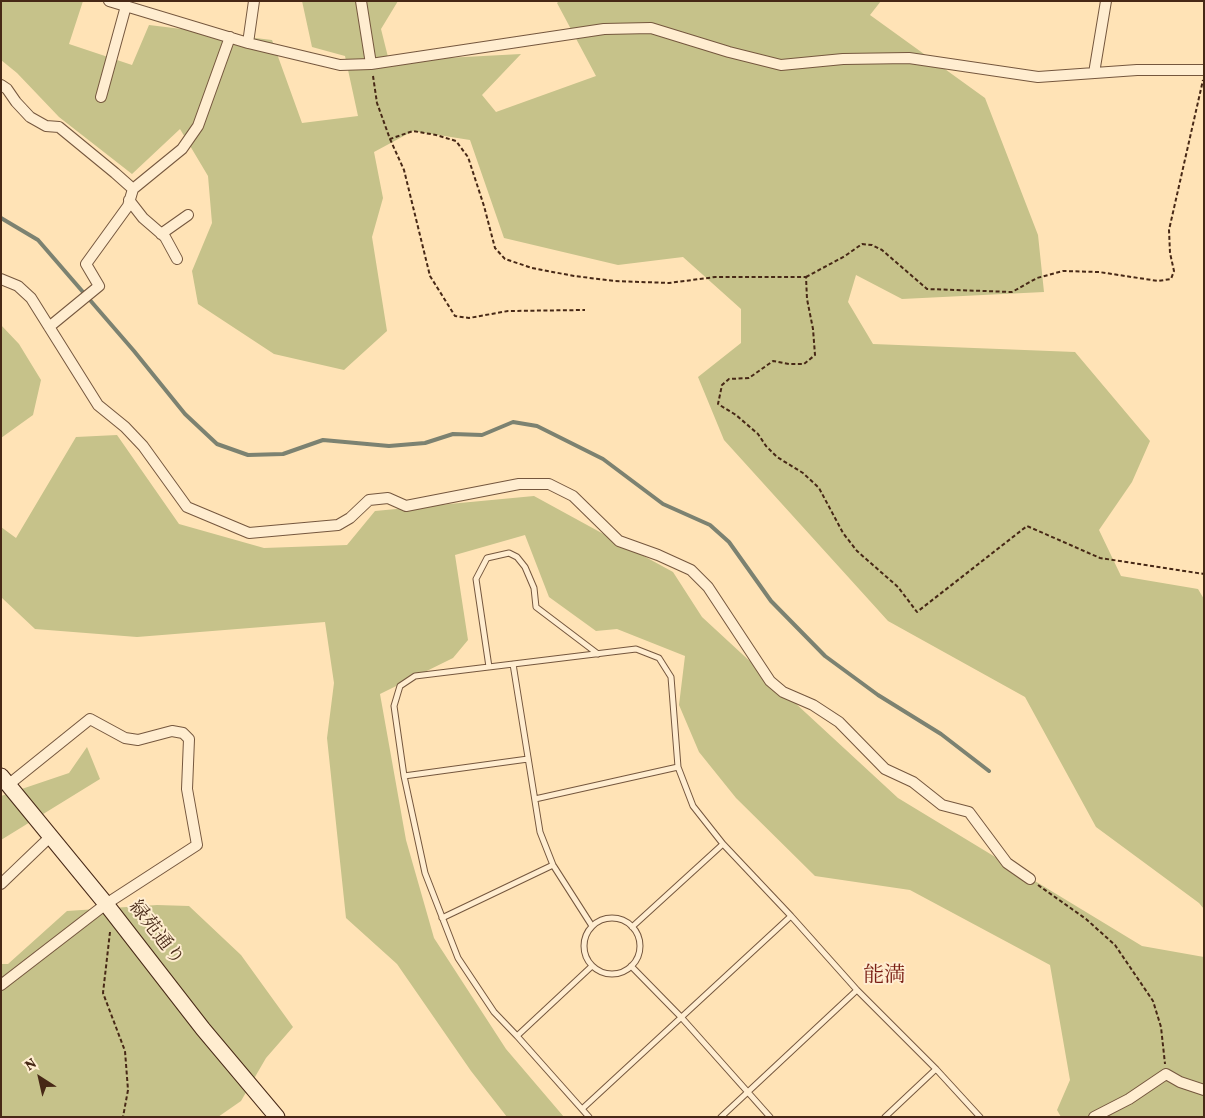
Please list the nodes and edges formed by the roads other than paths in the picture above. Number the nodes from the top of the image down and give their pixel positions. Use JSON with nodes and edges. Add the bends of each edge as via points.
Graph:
{"nodes":[{"id":1,"x":109,"y":1,"type":"edge"},
{"id":2,"x":254,"y":1,"type":"edge"},
{"id":3,"x":361,"y":1,"type":"edge"},
{"id":4,"x":1106,"y":1,"type":"edge"},
{"id":5,"x":126,"y":6,"type":"junction"},
{"id":6,"x":145,"y":6,"type":"edge"},
{"id":7,"x":230,"y":37,"type":"junction"},
{"id":8,"x":248,"y":42,"type":"junction"},
{"id":9,"x":371,"y":64,"type":"junction"},
{"id":10,"x":1204,"y":70,"type":"edge"},
{"id":11,"x":1094,"y":73,"type":"junction"},
{"id":12,"x":1,"y":85,"type":"edge"},
{"id":13,"x":101,"y":97,"type":"dead end"},
{"id":14,"x":133,"y":189,"type":"junction"},
{"id":15,"x":129,"y":200,"type":"junction"},
{"id":16,"x":188,"y":216,"type":"dead end"},
{"id":17,"x":161,"y":234,"type":"junction"},
{"id":18,"x":177,"y":259,"type":"dead end"},
{"id":19,"x":1,"y":279,"type":"edge"},
{"id":20,"x":49,"y":327,"type":"junction"},
{"id":21,"x":598,"y":654,"type":"junction"},
{"id":22,"x":513,"y":664,"type":"junction"},
{"id":23,"x":489,"y":667,"type":"junction"},
{"id":24,"x":528,"y":759,"type":"junction"},
{"id":25,"x":678,"y":767,"type":"junction"},
{"id":26,"x":404,"y":776,"type":"junction"},
{"id":27,"x":5,"y":780,"type":"edge"},
{"id":28,"x":534,"y":799,"type":"junction"},
{"id":29,"x":51,"y":836,"type":"junction"},
{"id":30,"x":723,"y":844,"type":"junction"},
{"id":31,"x":553,"y":864,"type":"junction"},
{"id":32,"x":1030,"y":879,"type":"road end"},
{"id":33,"x":1,"y":884,"type":"edge"},
{"id":34,"x":109,"y":908,"type":"junction"},
{"id":35,"x":791,"y":916,"type":"junction"},
{"id":36,"x":442,"y":918,"type":"junction"},
{"id":37,"x":592,"y":926,"type":"junction"},
{"id":38,"x":632,"y":927,"type":"junction"},
{"id":39,"x":592,"y":966,"type":"junction"},
{"id":40,"x":631,"y":966,"type":"junction"},
{"id":41,"x":1,"y":985,"type":"edge"},
{"id":42,"x":857,"y":990,"type":"junction"},
{"id":43,"x":682,"y":1018,"type":"junction"},
{"id":44,"x":517,"y":1036,"type":"junction"},
{"id":45,"x":936,"y":1069,"type":"junction"},
{"id":46,"x":1204,"y":1090,"type":"edge"},
{"id":47,"x":747,"y":1093,"type":"junction"},
{"id":48,"x":582,"y":1109,"type":"junction"},
{"id":49,"x":277,"y":1117,"type":"edge"},
{"id":50,"x":590,"y":1117,"type":"edge"},
{"id":51,"x":720,"y":1117,"type":"edge"},
{"id":52,"x":770,"y":1117,"type":"edge"},
{"id":53,"x":885,"y":1117,"type":"edge"},
{"id":54,"x":980,"y":1117,"type":"edge"},
{"id":55,"x":1094,"y":1117,"type":"edge"}],
"edges":[{"from":1,"to":5,"type":"street"},
{"from":2,"to":8,"type":"street"},
{"from":3,"to":9,"type":"street"},
{"from":4,"to":11,"type":"street"},
{"from":5,"to":6,"type":"street"},
{"from":5,"to":13,"type":"street"},
{"from":6,"to":7,"type":"street"},
{"from":7,"to":8,"type":"street"},
{"from":7,"to":14,"type":"street","via":[[198,126],[182,149]]},
{"from":8,"to":9,"type":"street","via":[[340,65]]},
{"from":9,"to":11,"type":"street","via":[[604,29],[652,28],[781,65],[909,58],[1038,78]]},
{"from":10,"to":11,"type":"street"},
{"from":12,"to":14,"type":"street","via":[[30,117],[46,126],[59,128]]},
{"from":14,"to":15,"type":"street"},
{"from":15,"to":17,"type":"street"},
{"from":15,"to":20,"type":"street","via":[[128,206],[86,264],[99,286]]},
{"from":16,"to":17,"type":"street"},
{"from":17,"to":18,"type":"street"},
{"from":19,"to":20,"type":"street","via":[[18,286],[31,298]]},
{"from":20,"to":32,"type":"street","via":[[98,405],[143,446],[187,507],[248,533],[338,525],[369,500],[388,498],[406,506],[519,484],[549,484],[573,496],[619,541],[691,570],[708,587],[770,681],[782,692],[813,705],[839,722],[886,769],[913,782],[942,805],[969,812],[1007,863]]},
{"from":21,"to":22,"type":"lane"},
{"from":21,"to":23,"type":"lane","via":[[536,607],[534,588],[525,567],[509,553],[487,558],[476,580]]},
{"from":21,"to":25,"type":"lane","via":[[636,649],[659,658],[670,677]]},
{"from":22,"to":23,"type":"lane"},
{"from":22,"to":24,"type":"lane"},
{"from":23,"to":26,"type":"lane","via":[[415,676],[400,686],[394,706]]},
{"from":24,"to":26,"type":"lane"},
{"from":24,"to":28,"type":"lane"},
{"from":25,"to":28,"type":"lane"},
{"from":25,"to":30,"type":"lane","via":[[693,806]]},
{"from":26,"to":36,"type":"lane","via":[[425,873]]},
{"from":27,"to":29,"type":"street","name":"緑苑通り"},
{"from":27,"to":34,"type":"street","via":[[90,719],[125,738],[138,740],[172,731],[183,733],[189,739],[187,789],[197,845]]},
{"from":28,"to":31,"type":"lane","via":[[540,832]]},
{"from":29,"to":33,"type":"street"},
{"from":29,"to":34,"type":"street","name":"緑苑通り"},
{"from":30,"to":35,"type":"lane"},
{"from":30,"to":38,"type":"lane"},
{"from":31,"to":36,"type":"lane"},
{"from":31,"to":37,"type":"lane"},
{"from":34,"to":41,"type":"street"},
{"from":34,"to":49,"type":"street","name":"緑苑通り"},
{"from":35,"to":42,"type":"lane"},
{"from":35,"to":43,"type":"lane"},
{"from":36,"to":44,"type":"lane","via":[[458,958],[494,1012]]},
{"from":37,"to":38,"type":"lane","via":[[612,918],[623,920]]},
{"from":37,"to":39,"type":"lane","via":[[584,946]]},
{"from":38,"to":40,"type":"lane","via":[[640,947]]},
{"from":39,"to":40,"type":"lane","via":[[611,974]]},
{"from":39,"to":44,"type":"lane"},
{"from":40,"to":43,"type":"lane"},
{"from":42,"to":45,"type":"lane"},
{"from":42,"to":47,"type":"lane"},
{"from":43,"to":47,"type":"lane"},
{"from":43,"to":48,"type":"lane"},
{"from":44,"to":48,"type":"lane"},
{"from":45,"to":53,"type":"lane"},
{"from":45,"to":54,"type":"lane"},
{"from":46,"to":55,"type":"street","via":[[1166,1074],[1130,1099]]},
{"from":47,"to":51,"type":"lane"},
{"from":47,"to":52,"type":"lane"},
{"from":48,"to":50,"type":"lane"}]}
